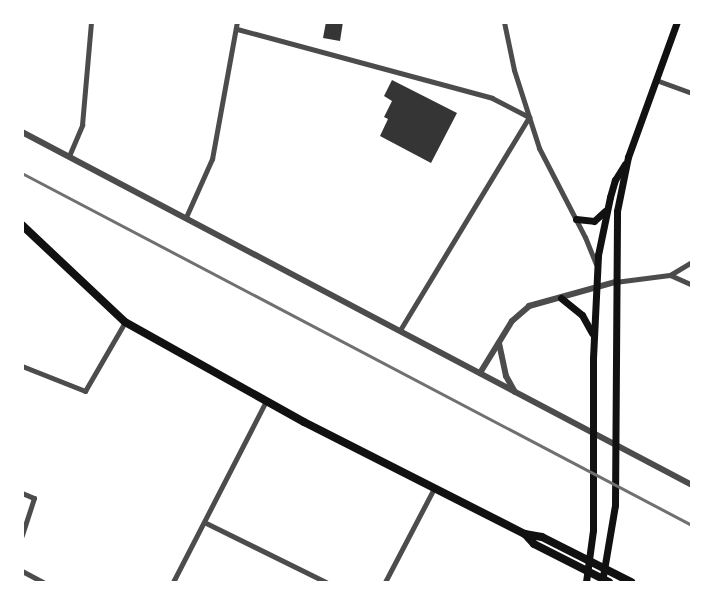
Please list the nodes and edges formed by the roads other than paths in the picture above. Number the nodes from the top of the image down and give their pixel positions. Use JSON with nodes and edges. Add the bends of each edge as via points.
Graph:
{"nodes":[{"id":1,"x":91,"y":22,"type":"edge"},
{"id":2,"x":238,"y":22,"type":"edge"},
{"id":3,"x":504,"y":22,"type":"edge"},
{"id":4,"x":677,"y":22,"type":"edge"},
{"id":5,"x":237,"y":29,"type":"junction"},
{"id":6,"x":656,"y":80,"type":"junction"},
{"id":7,"x":692,"y":93,"type":"edge"},
{"id":8,"x":529,"y":117,"type":"junction"},
{"id":9,"x":22,"y":132,"type":"edge"},
{"id":10,"x":69,"y":156,"type":"junction"},
{"id":11,"x":627,"y":161,"type":"junction"},
{"id":12,"x":607,"y":206,"type":"junction"},
{"id":13,"x":186,"y":217,"type":"junction"},
{"id":14,"x":576,"y":219,"type":"junction"},
{"id":15,"x":22,"y":225,"type":"edge"},
{"id":16,"x":692,"y":262,"type":"edge"},
{"id":17,"x":597,"y":272,"type":"junction"},
{"id":18,"x":670,"y":275,"type":"junction"},
{"id":19,"x":615,"y":282,"type":"junction"},
{"id":20,"x":692,"y":285,"type":"edge"},
{"id":21,"x":596,"y":288,"type":"junction"},
{"id":22,"x":561,"y":298,"type":"junction"},
{"id":23,"x":125,"y":322,"type":"junction"},
{"id":24,"x":400,"y":330,"type":"junction"},
{"id":25,"x":499,"y":342,"type":"junction"},
{"id":26,"x":594,"y":344,"type":"junction"},
{"id":27,"x":22,"y":366,"type":"edge"},
{"id":28,"x":480,"y":373,"type":"junction"},
{"id":29,"x":516,"y":394,"type":"junction"},
{"id":30,"x":266,"y":401,"type":"junction"},
{"id":31,"x":692,"y":485,"type":"edge"},
{"id":32,"x":433,"y":490,"type":"junction"},
{"id":33,"x":22,"y":493,"type":"edge"},
{"id":34,"x":206,"y":523,"type":"junction"},
{"id":35,"x":525,"y":534,"type":"junction"},
{"id":36,"x":22,"y":536,"type":"edge"},
{"id":37,"x":590,"y":562,"type":"junction"},
{"id":38,"x":605,"y":569,"type":"junction"},
{"id":39,"x":22,"y":572,"type":"edge"},
{"id":40,"x":589,"y":572,"type":"junction"},
{"id":41,"x":605,"y":581,"type":"edge"},
{"id":42,"x":43,"y":582,"type":"edge"},
{"id":43,"x":173,"y":582,"type":"edge"},
{"id":44,"x":326,"y":582,"type":"edge"},
{"id":45,"x":384,"y":582,"type":"edge"},
{"id":46,"x":586,"y":582,"type":"edge"},
{"id":47,"x":631,"y":582,"type":"edge"}],
"edges":[{"from":1,"to":10,"type":"street","via":[[82,125]]},
{"from":2,"to":5,"type":"street"},
{"from":3,"to":8,"type":"street","via":[[514,70]]},
{"from":4,"to":6,"type":"main road"},
{"from":5,"to":8,"type":"street","via":[[492,98]]},
{"from":5,"to":13,"type":"street","via":[[212,158]]},
{"from":6,"to":7,"type":"street"},
{"from":6,"to":11,"type":"main road"},
{"from":8,"to":14,"type":"street","via":[[539,148]]},
{"from":8,"to":24,"type":"street"},
{"from":9,"to":10,"type":"street"},
{"from":10,"to":13,"type":"street"},
{"from":11,"to":12,"type":"main road","via":[[615,180]]},
{"from":11,"to":19,"type":"main road","via":[[617,219]]},
{"from":12,"to":14,"type":"main road","via":[[602,216],[594,221]]},
{"from":12,"to":17,"type":"main road"},
{"from":13,"to":24,"type":"street"},
{"from":14,"to":17,"type":"street","via":[[593,253]]},
{"from":15,"to":23,"type":"main road"},
{"from":16,"to":18,"type":"street"},
{"from":17,"to":21,"type":"main road"},
{"from":18,"to":19,"type":"street"},
{"from":18,"to":20,"type":"street"},
{"from":19,"to":21,"type":"street"},
{"from":19,"to":38,"type":"main road","via":[[615,504]]},
{"from":21,"to":22,"type":"street"},
{"from":21,"to":26,"type":"main road"},
{"from":22,"to":25,"type":"street","via":[[529,306]]},
{"from":22,"to":26,"type":"main road","via":[[590,326]]},
{"from":23,"to":27,"type":"street","via":[[84,391]]},
{"from":23,"to":30,"type":"main road"},
{"from":24,"to":28,"type":"street"},
{"from":25,"to":28,"type":"street"},
{"from":25,"to":29,"type":"street","via":[[506,376]]},
{"from":26,"to":37,"type":"main road","via":[[594,514]]},
{"from":28,"to":29,"type":"street"},
{"from":29,"to":31,"type":"street"},
{"from":30,"to":32,"type":"main road"},
{"from":30,"to":34,"type":"street"},
{"from":32,"to":35,"type":"main road"},
{"from":32,"to":45,"type":"street"},
{"from":33,"to":36,"type":"street","via":[[34,498]]},
{"from":34,"to":43,"type":"street"},
{"from":34,"to":44,"type":"street"},
{"from":35,"to":37,"type":"main road","via":[[538,535]]},
{"from":35,"to":40,"type":"main road","via":[[534,544]]},
{"from":37,"to":38,"type":"main road"},
{"from":37,"to":40,"type":"main road"},
{"from":38,"to":41,"type":"main road"},
{"from":38,"to":47,"type":"main road"},
{"from":39,"to":42,"type":"street"},
{"from":40,"to":41,"type":"main road"},
{"from":40,"to":46,"type":"main road"}]}
